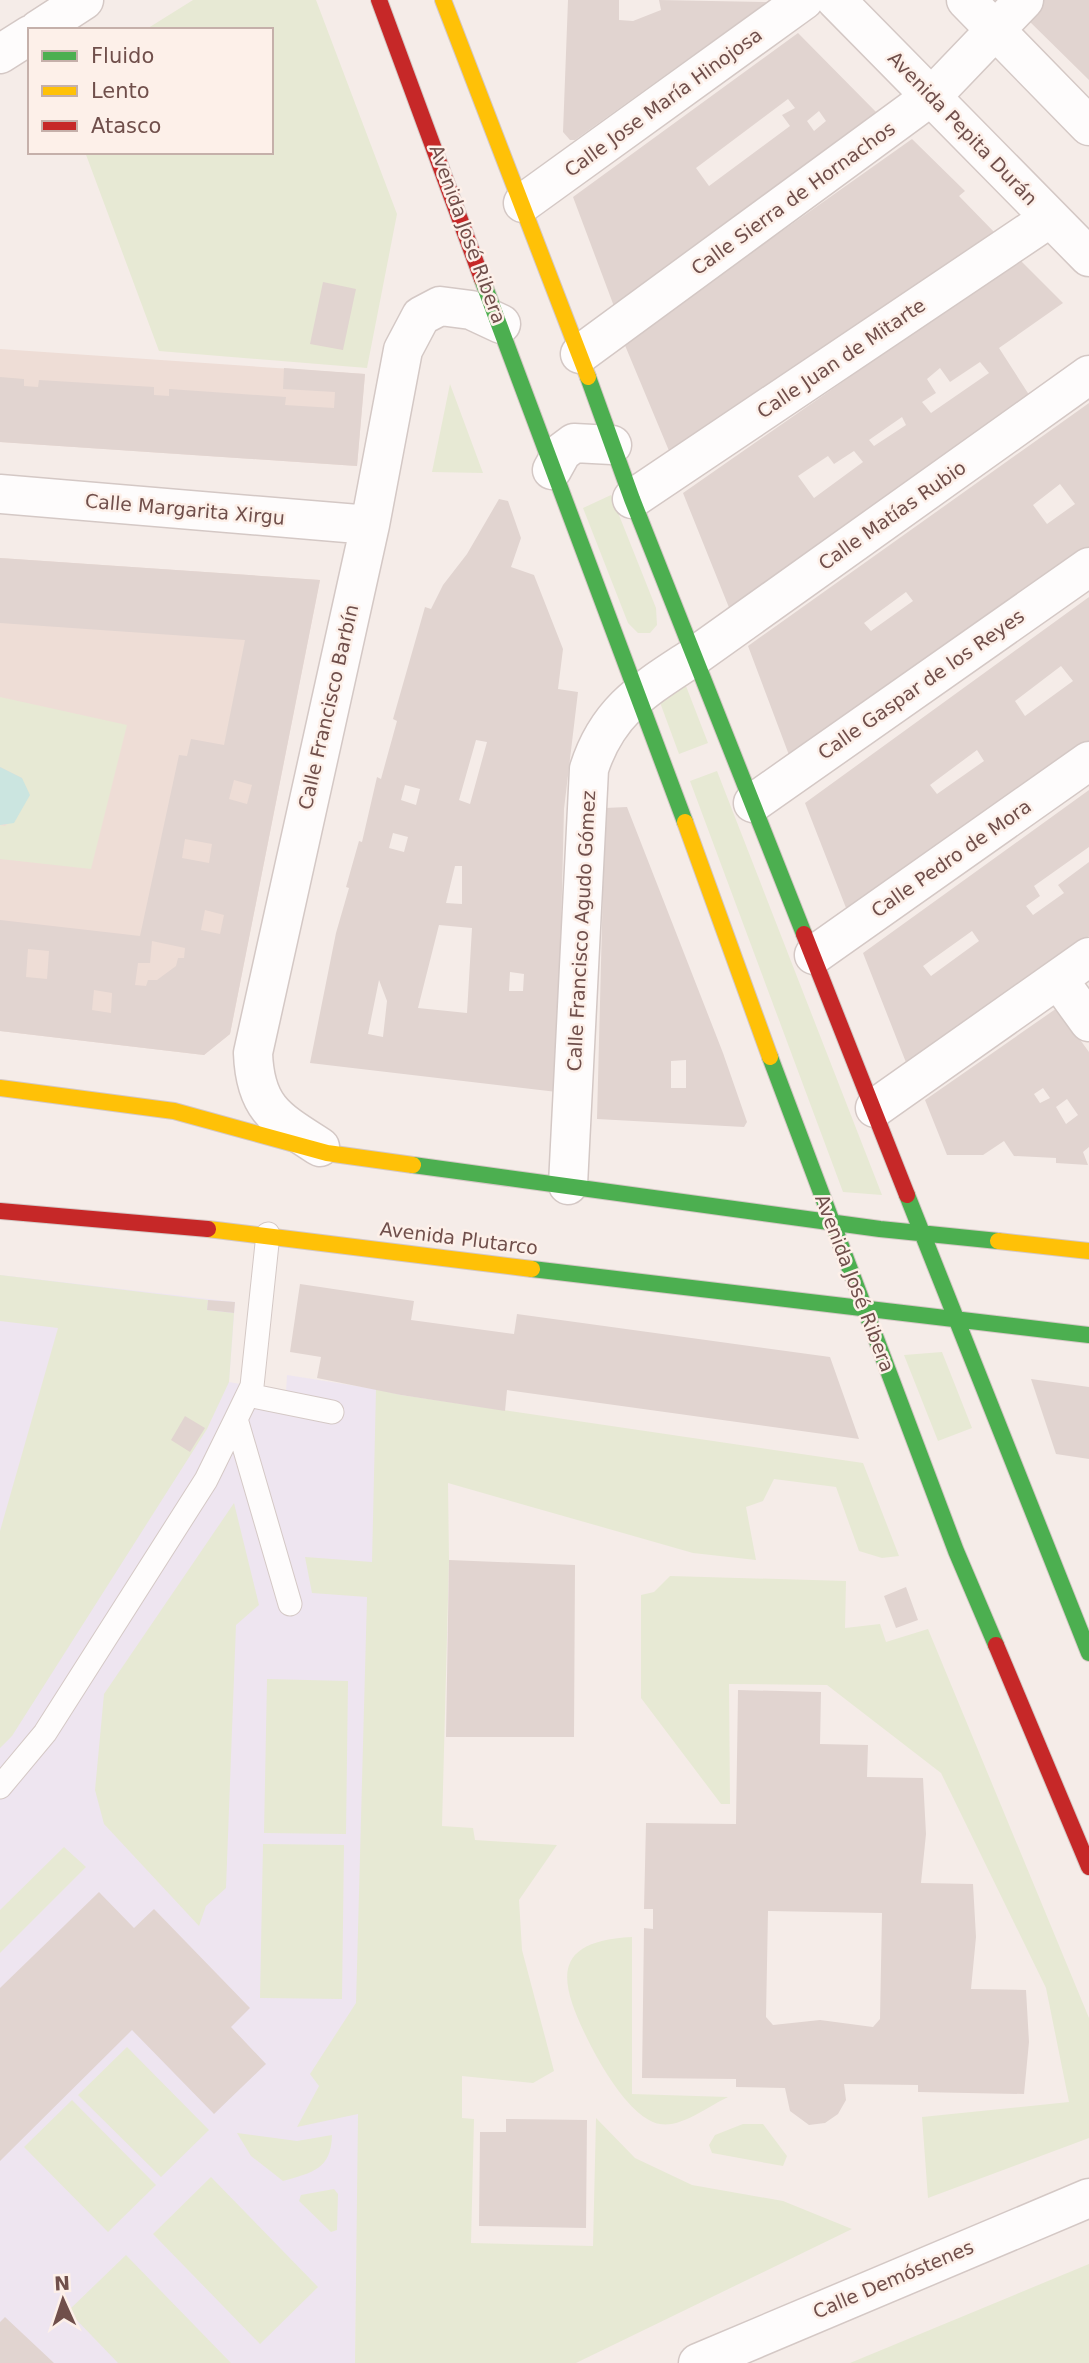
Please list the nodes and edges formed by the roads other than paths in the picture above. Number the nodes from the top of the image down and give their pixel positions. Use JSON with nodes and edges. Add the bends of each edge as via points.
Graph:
{"nodes":[{"id":1,"x":84,"y":0,"type":"edge"},
{"id":2,"x":379,"y":0,"type":"edge"},
{"id":3,"x":443,"y":0,"type":"edge"},
{"id":4,"x":804,"y":0,"type":"edge"},
{"id":5,"x":836,"y":0,"type":"edge"},
{"id":6,"x":966,"y":0,"type":"edge"},
{"id":7,"x":1024,"y":0,"type":"edge"},
{"id":8,"x":41,"y":28,"type":"edge"},
{"id":9,"x":996,"y":30,"type":"junction"},
{"id":10,"x":28,"y":36,"type":"edge"},
{"id":11,"x":0,"y":54,"type":"edge"},
{"id":12,"x":933,"y":95,"type":"junction"},
{"id":13,"x":1089,"y":126,"type":"edge"},
{"id":14,"x":523,"y":203,"type":"junction"},
{"id":15,"x":1050,"y":218,"type":"junction"},
{"id":16,"x":1089,"y":257,"type":"edge"},
{"id":17,"x":501,"y":324,"type":"junction"},
{"id":18,"x":580,"y":354,"type":"junction"},
{"id":19,"x":1089,"y":375,"type":"edge"},
{"id":20,"x":612,"y":445,"type":"junction"},
{"id":21,"x":552,"y":470,"type":"junction"},
{"id":22,"x":0,"y":494,"type":"edge"},
{"id":23,"x":632,"y":499,"type":"junction"},
{"id":24,"x":370,"y":525,"type":"junction"},
{"id":25,"x":1089,"y":566,"type":"edge"},
{"id":26,"x":695,"y":656,"type":"junction"},
{"id":27,"x":637,"y":693,"type":"junction"},
{"id":28,"x":1089,"y":761,"type":"edge"},
{"id":29,"x":753,"y":803,"type":"junction"},
{"id":30,"x":814,"y":955,"type":"junction"},
{"id":31,"x":1089,"y":957,"type":"edge"},
{"id":32,"x":1058,"y":979,"type":"junction"},
{"id":33,"x":1089,"y":1022,"type":"edge"},
{"id":34,"x":0,"y":1088,"type":"edge"},
{"id":35,"x":875,"y":1108,"type":"junction"},
{"id":36,"x":327,"y":1153,"type":"junction"},
{"id":37,"x":568,"y":1185,"type":"junction"},
{"id":38,"x":0,"y":1211,"type":"edge"},
{"id":39,"x":830,"y":1222,"type":"junction"},
{"id":40,"x":268,"y":1234,"type":"junction"},
{"id":41,"x":925,"y":1234,"type":"junction"},
{"id":42,"x":1089,"y":1251,"type":"edge"},
{"id":43,"x":864,"y":1307,"type":"junction"},
{"id":44,"x":957,"y":1319,"type":"junction"},
{"id":45,"x":1089,"y":1335,"type":"edge"},
{"id":46,"x":250,"y":1390,"type":"junction"},
{"id":47,"x":332,"y":1412,"type":"dead end"},
{"id":48,"x":236,"y":1419,"type":"junction"},
{"id":49,"x":290,"y":1604,"type":"dead end"},
{"id":50,"x":1089,"y":1653,"type":"edge"},
{"id":51,"x":0,"y":1787,"type":"edge"},
{"id":52,"x":1089,"y":1867,"type":"edge"},
{"id":53,"x":1089,"y":2198,"type":"edge"},
{"id":54,"x":698,"y":2363,"type":"edge"}],
"edges":[{"from":1,"to":8,"type":"street"},
{"from":2,"to":17,"type":"street","name":"Avenida José Ribera"},
{"from":3,"to":14,"type":"street"},
{"from":4,"to":14,"type":"street","name":"Calle Jose María Hinojosa"},
{"from":5,"to":12,"type":"street","name":"Avenida Pepita Durán"},
{"from":6,"to":9,"type":"street"},
{"from":7,"to":9,"type":"street","name":"Calle Sierra de Hornachos"},
{"from":9,"to":12,"type":"street","name":"Calle Sierra de Hornachos"},
{"from":9,"to":13,"type":"street"},
{"from":10,"to":11,"type":"street"},
{"from":12,"to":15,"type":"street","name":"Avenida Pepita Durán"},
{"from":12,"to":18,"type":"street","name":"Calle Sierra de Hornachos"},
{"from":14,"to":18,"type":"street"},
{"from":15,"to":16,"type":"street","name":"Avenida Pepita Durán"},
{"from":15,"to":23,"type":"street","name":"Calle Juan de Mitarte"},
{"from":17,"to":21,"type":"street","name":"Avenida José Ribera"},
{"from":17,"to":24,"type":"street","name":"Calle Francisco Barbín","via":[[471,310],[440,306],[421,316],[403,350]]},
{"from":18,"to":20,"type":"street"},
{"from":19,"to":26,"type":"street","name":"Calle Matías Rubio"},
{"from":20,"to":21,"type":"street","via":[[574,443],[562,452]]},
{"from":20,"to":23,"type":"street"},
{"from":21,"to":27,"type":"street","name":"Avenida José Ribera"},
{"from":22,"to":24,"type":"street","name":"Calle Margarita Xirgu"},
{"from":23,"to":26,"type":"street"},
{"from":24,"to":36,"type":"street","name":"Calle Francisco Barbín","via":[[253,1053],[254,1084],[276,1119]]},
{"from":25,"to":29,"type":"street","name":"Calle Gaspar de los Reyes"},
{"from":26,"to":27,"type":"street"},
{"from":26,"to":29,"type":"street"},
{"from":27,"to":37,"type":"street","name":"Calle Francisco Agudo Gómez","via":[[598,741],[589,769]]},
{"from":27,"to":39,"type":"street","name":"Avenida José Ribera"},
{"from":28,"to":30,"type":"street","name":"Calle Pedro de Mora"},
{"from":29,"to":30,"type":"street"},
{"from":30,"to":35,"type":"street"},
{"from":31,"to":32,"type":"street"},
{"from":32,"to":33,"type":"street"},
{"from":32,"to":35,"type":"street"},
{"from":34,"to":36,"type":"street","via":[[174,1111]]},
{"from":35,"to":41,"type":"street"},
{"from":36,"to":37,"type":"street"},
{"from":37,"to":39,"type":"street"},
{"from":38,"to":40,"type":"street","name":"Avenida Plutarco"},
{"from":39,"to":41,"type":"street"},
{"from":39,"to":43,"type":"street","name":"Avenida José Ribera"},
{"from":40,"to":43,"type":"street","name":"Avenida Plutarco"},
{"from":40,"to":46,"type":"lane"},
{"from":41,"to":42,"type":"street"},
{"from":41,"to":44,"type":"street"},
{"from":43,"to":44,"type":"street","name":"Avenida Plutarco"},
{"from":43,"to":52,"type":"street","name":"Avenida José Ribera","via":[[956,1551]]},
{"from":44,"to":45,"type":"street","name":"Avenida Plutarco"},
{"from":44,"to":50,"type":"street"},
{"from":46,"to":47,"type":"lane"},
{"from":46,"to":48,"type":"lane"},
{"from":48,"to":49,"type":"lane"},
{"from":48,"to":51,"type":"lane","via":[[206,1480],[45,1733]]},
{"from":53,"to":54,"type":"street","name":"Calle Demóstenes"}]}
